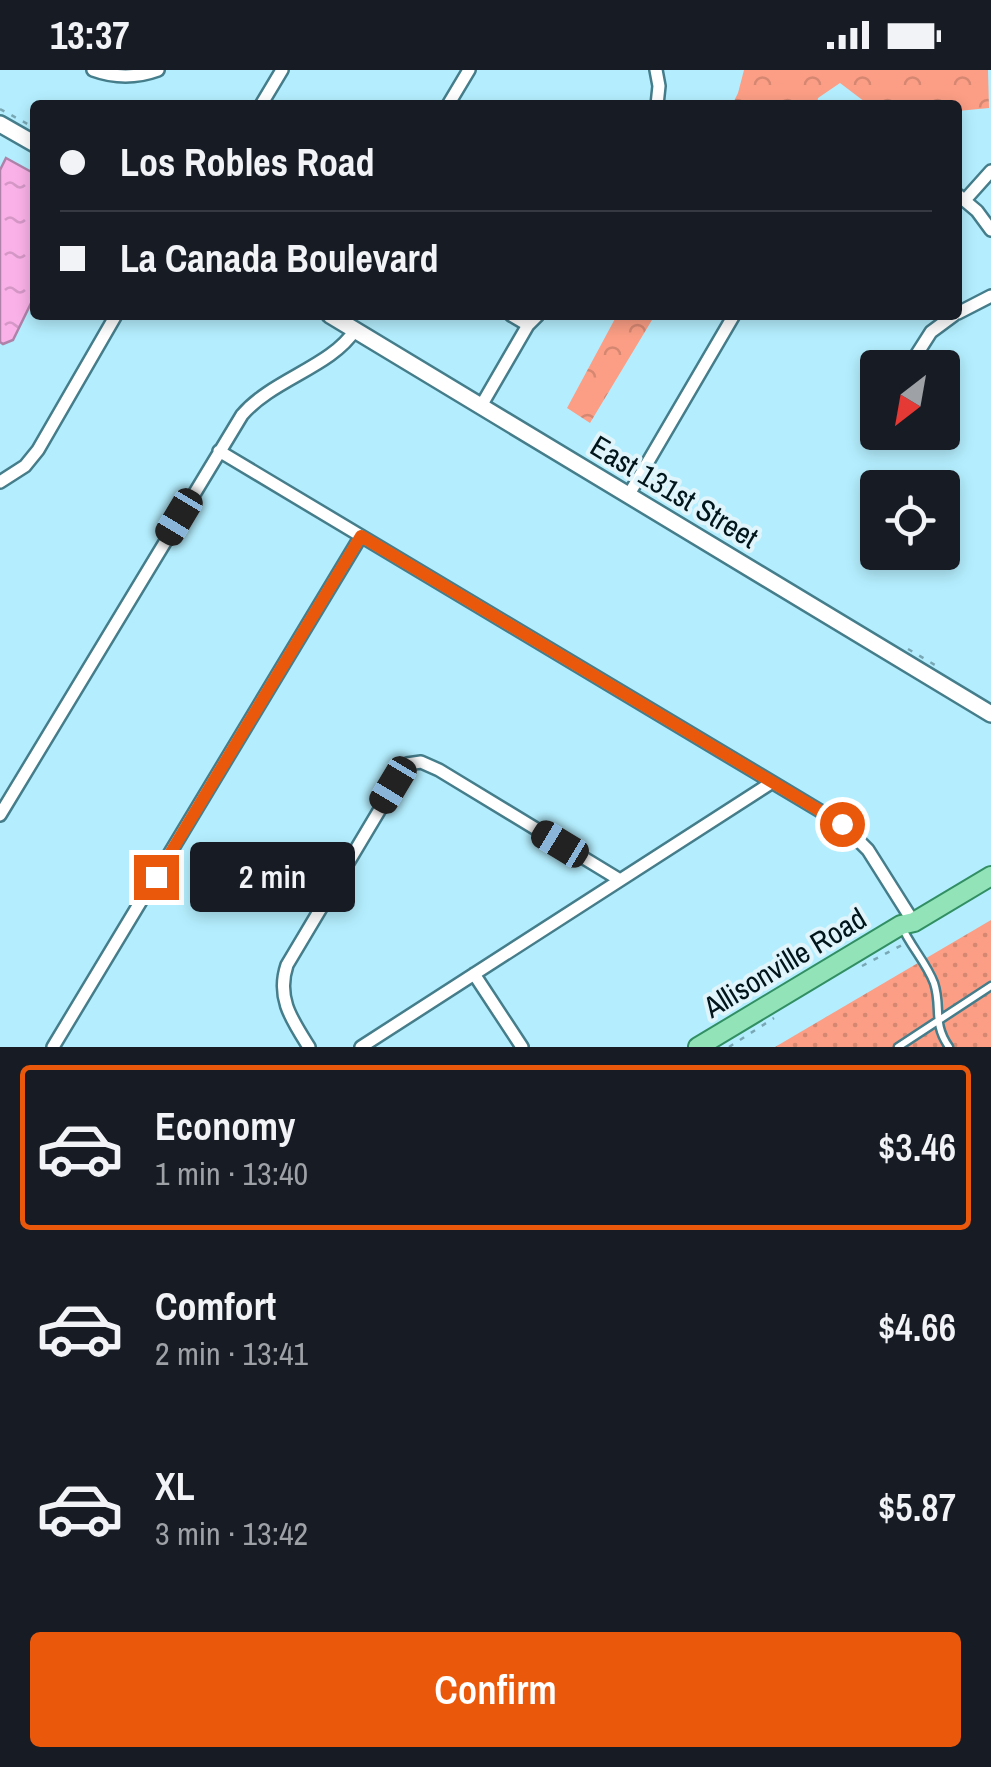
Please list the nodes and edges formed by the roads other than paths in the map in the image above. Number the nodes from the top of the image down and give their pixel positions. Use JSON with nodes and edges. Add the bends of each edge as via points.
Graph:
{"nodes":[{"id":1,"x":93,"y":70,"type":"edge"},
{"id":2,"x":158,"y":70,"type":"edge"},
{"id":3,"x":282,"y":70,"type":"edge"},
{"id":4,"x":468,"y":70,"type":"edge"},
{"id":5,"x":656,"y":70,"type":"edge"},
{"id":6,"x":264,"y":100,"type":"edge"},
{"id":7,"x":451,"y":100,"type":"edge"},
{"id":8,"x":658,"y":100,"type":"edge"},
{"id":9,"x":0,"y":124,"type":"edge"},
{"id":10,"x":30,"y":141,"type":"edge"},
{"id":11,"x":991,"y":171,"type":"edge"},
{"id":12,"x":962,"y":196,"type":"edge"},
{"id":13,"x":962,"y":198,"type":"edge"},
{"id":14,"x":991,"y":230,"type":"edge"},
{"id":15,"x":991,"y":296,"type":"edge"},
{"id":16,"x":962,"y":311,"type":"edge"},
{"id":17,"x":113,"y":320,"type":"edge"},
{"id":18,"x":338,"y":320,"type":"edge"},
{"id":19,"x":520,"y":320,"type":"edge"},
{"id":20,"x":533,"y":320,"type":"edge"},
{"id":21,"x":731,"y":320,"type":"edge"},
{"id":22,"x":947,"y":320,"type":"edge"},
{"id":23,"x":528,"y":325,"type":"junction"},
{"id":24,"x":355,"y":330,"type":"junction"},
{"id":25,"x":919,"y":350,"type":"edge"},
{"id":26,"x":481,"y":406,"type":"junction"},
{"id":27,"x":219,"y":451,"type":"junction"},
{"id":28,"x":0,"y":482,"type":"edge"},
{"id":29,"x":628,"y":496,"type":"junction"},
{"id":30,"x":361,"y":536,"type":"junction"},
{"id":31,"x":991,"y":714,"type":"edge"},
{"id":32,"x":771,"y":783,"type":"junction"},
{"id":33,"x":0,"y":815,"type":"edge"},
{"id":34,"x":991,"y":864,"type":"edge"},
{"id":35,"x":991,"y":876,"type":"edge"},
{"id":36,"x":620,"y":880,"type":"junction"},
{"id":37,"x":906,"y":927,"type":"junction"},
{"id":38,"x":474,"y":974,"type":"junction"},
{"id":39,"x":991,"y":986,"type":"edge"},
{"id":40,"x":937,"y":1023,"type":"junction"},
{"id":41,"x":54,"y":1047,"type":"edge"},
{"id":42,"x":310,"y":1047,"type":"edge"},
{"id":43,"x":360,"y":1047,"type":"edge"},
{"id":44,"x":522,"y":1047,"type":"edge"},
{"id":45,"x":698,"y":1047,"type":"edge"},
{"id":46,"x":898,"y":1047,"type":"edge"},
{"id":47,"x":949,"y":1047,"type":"edge"}],
"edges":[{"from":1,"to":2,"type":"street","via":[[128,76]]},
{"from":3,"to":6,"type":"street"},
{"from":4,"to":7,"type":"street"},
{"from":5,"to":8,"type":"street"},
{"from":9,"to":10,"type":"street"},
{"from":11,"to":12,"type":"street"},
{"from":13,"to":14,"type":"street"},
{"from":15,"to":16,"type":"street"},
{"from":17,"to":28,"type":"street","via":[[38,450]]},
{"from":18,"to":24,"type":"street","name":"East 131st Street"},
{"from":19,"to":23,"type":"street"},
{"from":20,"to":23,"type":"street"},
{"from":21,"to":29,"type":"street"},
{"from":22,"to":25,"type":"street"},
{"from":23,"to":26,"type":"street"},
{"from":24,"to":26,"type":"street","name":"East 131st Street"},
{"from":24,"to":27,"type":"street","via":[[334,352],[257,399]]},
{"from":26,"to":29,"type":"street","name":"East 131st Street"},
{"from":27,"to":30,"type":"street"},
{"from":27,"to":33,"type":"street"},
{"from":29,"to":31,"type":"street","name":"East 131st Street"},
{"from":30,"to":32,"type":"street"},
{"from":30,"to":41,"type":"street"},
{"from":32,"to":36,"type":"street"},
{"from":32,"to":37,"type":"street","via":[[858,838]]},
{"from":34,"to":37,"type":"main road","name":"Allisonville Road"},
{"from":35,"to":37,"type":"main road","name":"Allisonville Road"},
{"from":36,"to":38,"type":"street"},
{"from":36,"to":42,"type":"street","via":[[439,770],[413,761],[286,965],[284,1001]]},
{"from":37,"to":40,"type":"lane","via":[[932,980]]},
{"from":37,"to":45,"type":"main road","name":"Allisonville Road"},
{"from":38,"to":43,"type":"street"},
{"from":38,"to":44,"type":"street"},
{"from":39,"to":40,"type":"lane"},
{"from":40,"to":46,"type":"lane"},
{"from":40,"to":47,"type":"lane"}]}
